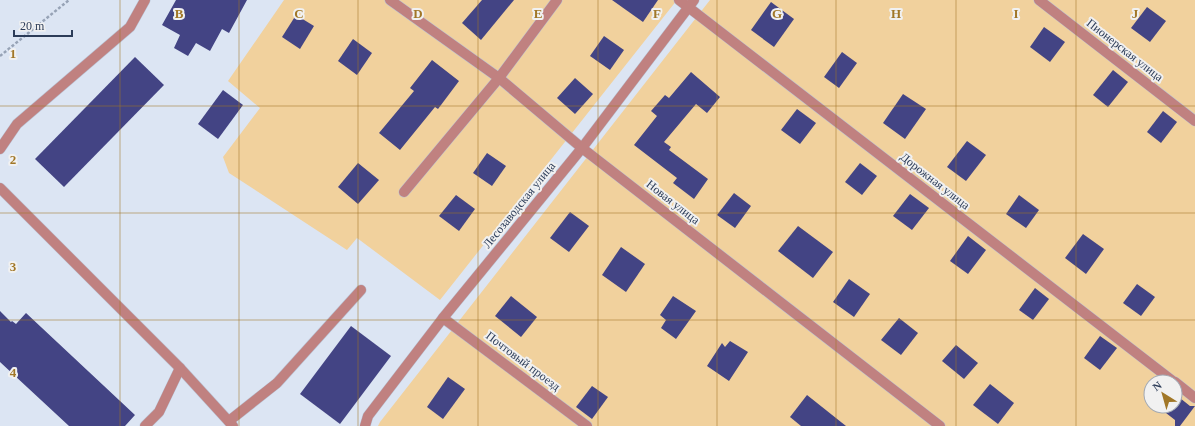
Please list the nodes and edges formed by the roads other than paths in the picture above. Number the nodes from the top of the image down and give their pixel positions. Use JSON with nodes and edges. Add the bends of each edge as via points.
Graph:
{"nodes":[{"id":1,"x":145,"y":0,"type":"edge"},
{"id":2,"x":390,"y":0,"type":"edge"},
{"id":3,"x":557,"y":0,"type":"edge"},
{"id":4,"x":679,"y":0,"type":"edge"},
{"id":5,"x":1039,"y":0,"type":"edge"},
{"id":6,"x":691,"y":3,"type":"edge"},
{"id":7,"x":499,"y":78,"type":"junction"},
{"id":8,"x":1195,"y":121,"type":"edge"},
{"id":9,"x":582,"y":148,"type":"junction"},
{"id":10,"x":0,"y":149,"type":"edge"},
{"id":11,"x":0,"y":188,"type":"edge"},
{"id":12,"x":404,"y":192,"type":"dead end"},
{"id":13,"x":361,"y":290,"type":"dead end"},
{"id":14,"x":443,"y":318,"type":"junction"},
{"id":15,"x":180,"y":368,"type":"junction"},
{"id":16,"x":1165,"y":374,"type":"edge"},
{"id":17,"x":1183,"y":388,"type":"edge"},
{"id":18,"x":1195,"y":398,"type":"edge"},
{"id":19,"x":231,"y":424,"type":"edge"},
{"id":20,"x":145,"y":426,"type":"edge"},
{"id":21,"x":365,"y":426,"type":"edge"},
{"id":22,"x":587,"y":426,"type":"edge"},
{"id":23,"x":940,"y":426,"type":"edge"}],
"edges":[{"from":1,"to":10,"type":"street","via":[[130,27],[17,124]]},
{"from":2,"to":7,"type":"street","name":"Новая улица"},
{"from":3,"to":7,"type":"street"},
{"from":4,"to":6,"type":"street","name":"Дорожная улица"},
{"from":5,"to":8,"type":"street","name":"Пионерская улица"},
{"from":6,"to":9,"type":"street","name":"Лесозаводская улица"},
{"from":6,"to":16,"type":"street","name":"Дорожная улица"},
{"from":7,"to":9,"type":"street","name":"Новая улица"},
{"from":7,"to":12,"type":"street"},
{"from":9,"to":14,"type":"street","name":"Лесозаводская улица"},
{"from":9,"to":23,"type":"street","name":"Новая улица"},
{"from":11,"to":15,"type":"street"},
{"from":13,"to":19,"type":"street","via":[[277,383]]},
{"from":14,"to":21,"type":"street","name":"Лесозаводская улица","via":[[368,416]]},
{"from":14,"to":22,"type":"street","name":"Почтовый проезд"},
{"from":15,"to":19,"type":"street"},
{"from":15,"to":20,"type":"street","via":[[158,412]]},
{"from":17,"to":18,"type":"street","name":"Дорожная улица"}]}
